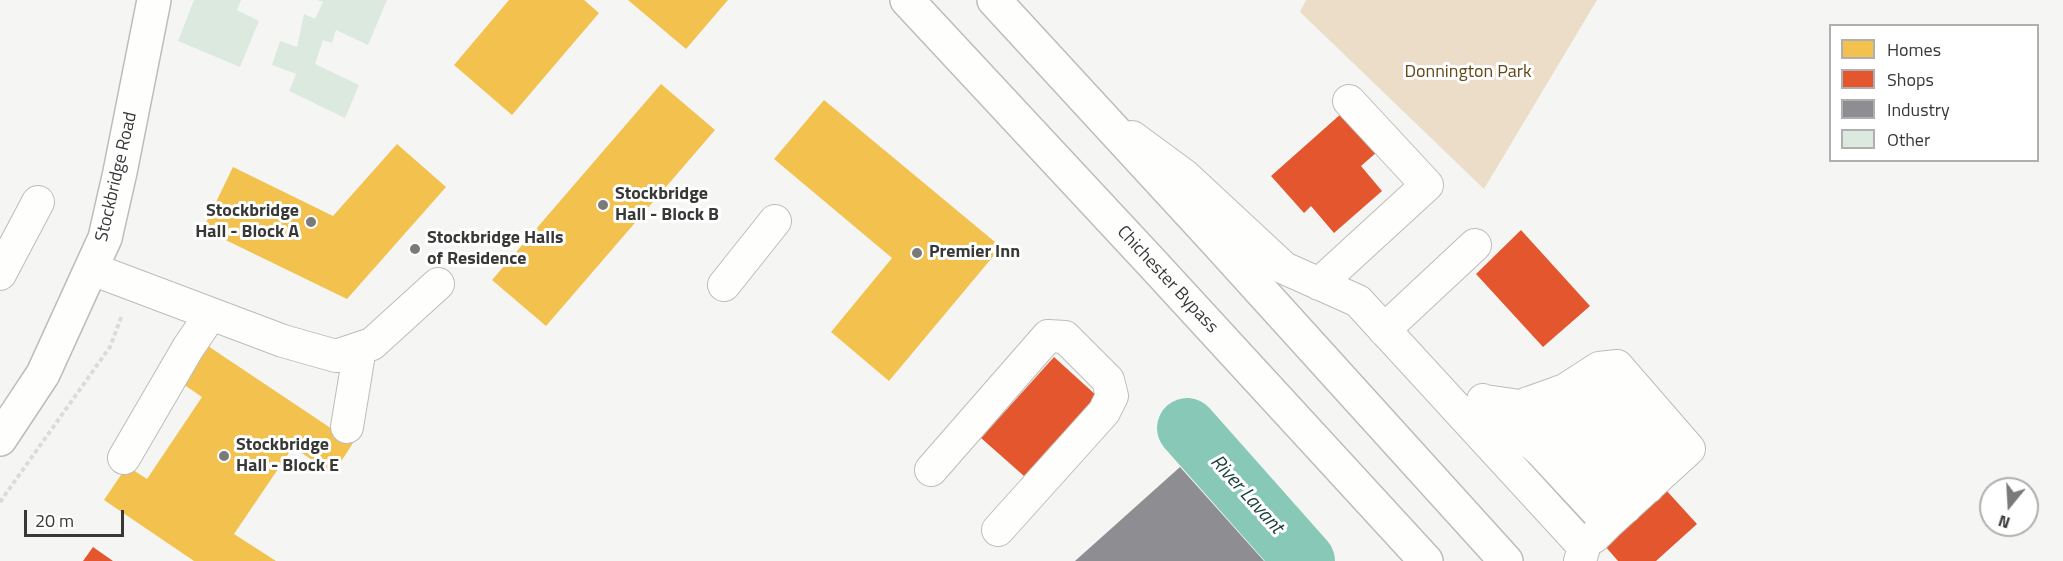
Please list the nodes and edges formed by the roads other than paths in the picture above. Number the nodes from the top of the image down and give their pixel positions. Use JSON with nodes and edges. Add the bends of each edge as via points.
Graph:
{"nodes":[{"id":1,"x":154,"y":0,"type":"edge"},
{"id":2,"x":907,"y":0,"type":"edge"},
{"id":3,"x":994,"y":0,"type":"edge"},
{"id":4,"x":1349,"y":101,"type":"dead end"},
{"id":5,"x":1093,"y":107,"type":"junction"},
{"id":6,"x":38,"y":202,"type":"dead end"},
{"id":7,"x":775,"y":221,"type":"dead end"},
{"id":8,"x":1475,"y":245,"type":"dead end"},
{"id":9,"x":92,"y":269,"type":"junction"},
{"id":10,"x":0,"y":274,"type":"edge"},
{"id":11,"x":438,"y":284,"type":"dead end"},
{"id":12,"x":1319,"y":284,"type":"junction"},
{"id":13,"x":724,"y":285,"type":"dead end"},
{"id":14,"x":210,"y":314,"type":"junction"},
{"id":15,"x":1384,"y":330,"type":"junction"},
{"id":16,"x":360,"y":348,"type":"junction"},
{"id":17,"x":1431,"y":382,"type":"junction"},
{"id":18,"x":1572,"y":385,"type":"junction"},
{"id":19,"x":1485,"y":401,"type":"junction"},
{"id":20,"x":1528,"y":403,"type":"junction"},
{"id":21,"x":347,"y":427,"type":"dead end"},
{"id":22,"x":3,"y":430,"type":"edge"},
{"id":23,"x":124,"y":458,"type":"dead end"},
{"id":24,"x":931,"y":470,"type":"dead end"},
{"id":25,"x":1638,"y":496,"type":"junction"},
{"id":26,"x":998,"y":530,"type":"dead end"},
{"id":27,"x":1582,"y":554,"type":"edge"},
{"id":28,"x":1425,"y":561,"type":"edge"},
{"id":29,"x":1506,"y":561,"type":"edge"}],
"edges":[{"from":1,"to":9,"type":"main road","name":"Stockbridge Road","via":[[105,238]]},
{"from":2,"to":28,"type":"main road","name":"Chichester Bypass"},
{"from":3,"to":5,"type":"main road"},
{"from":4,"to":12,"type":"lane","via":[[1427,185]]},
{"from":5,"to":12,"type":"lane","via":[[1185,177],[1284,268]]},
{"from":5,"to":29,"type":"main road"},
{"from":6,"to":10,"type":"lane"},
{"from":7,"to":13,"type":"lane"},
{"from":8,"to":15,"type":"lane"},
{"from":9,"to":14,"type":"lane"},
{"from":9,"to":22,"type":"main road","name":"Stockbridge Road","via":[[43,374]]},
{"from":11,"to":16,"type":"lane","via":[[372,345]]},
{"from":12,"to":15,"type":"lane","via":[[1358,301]]},
{"from":14,"to":16,"type":"lane","via":[[336,356]]},
{"from":14,"to":23,"type":"lane"},
{"from":15,"to":17,"type":"lane"},
{"from":16,"to":21,"type":"lane"},
{"from":17,"to":19,"type":"lane"},
{"from":17,"to":27,"type":"lane"},
{"from":18,"to":20,"type":"lane"},
{"from":18,"to":25,"type":"lane"},
{"from":18,"to":25,"type":"lane","via":[[1599,368],[1617,366],[1689,449]]},
{"from":19,"to":20,"type":"lane","via":[[1520,406]]},
{"from":19,"to":25,"type":"lane","via":[[1542,452]]},
{"from":20,"to":25,"type":"lane"},
{"from":24,"to":26,"type":"lane","via":[[1047,336],[1065,337],[1108,380],[1112,396],[1104,412]]},
{"from":25,"to":27,"type":"lane"}]}
